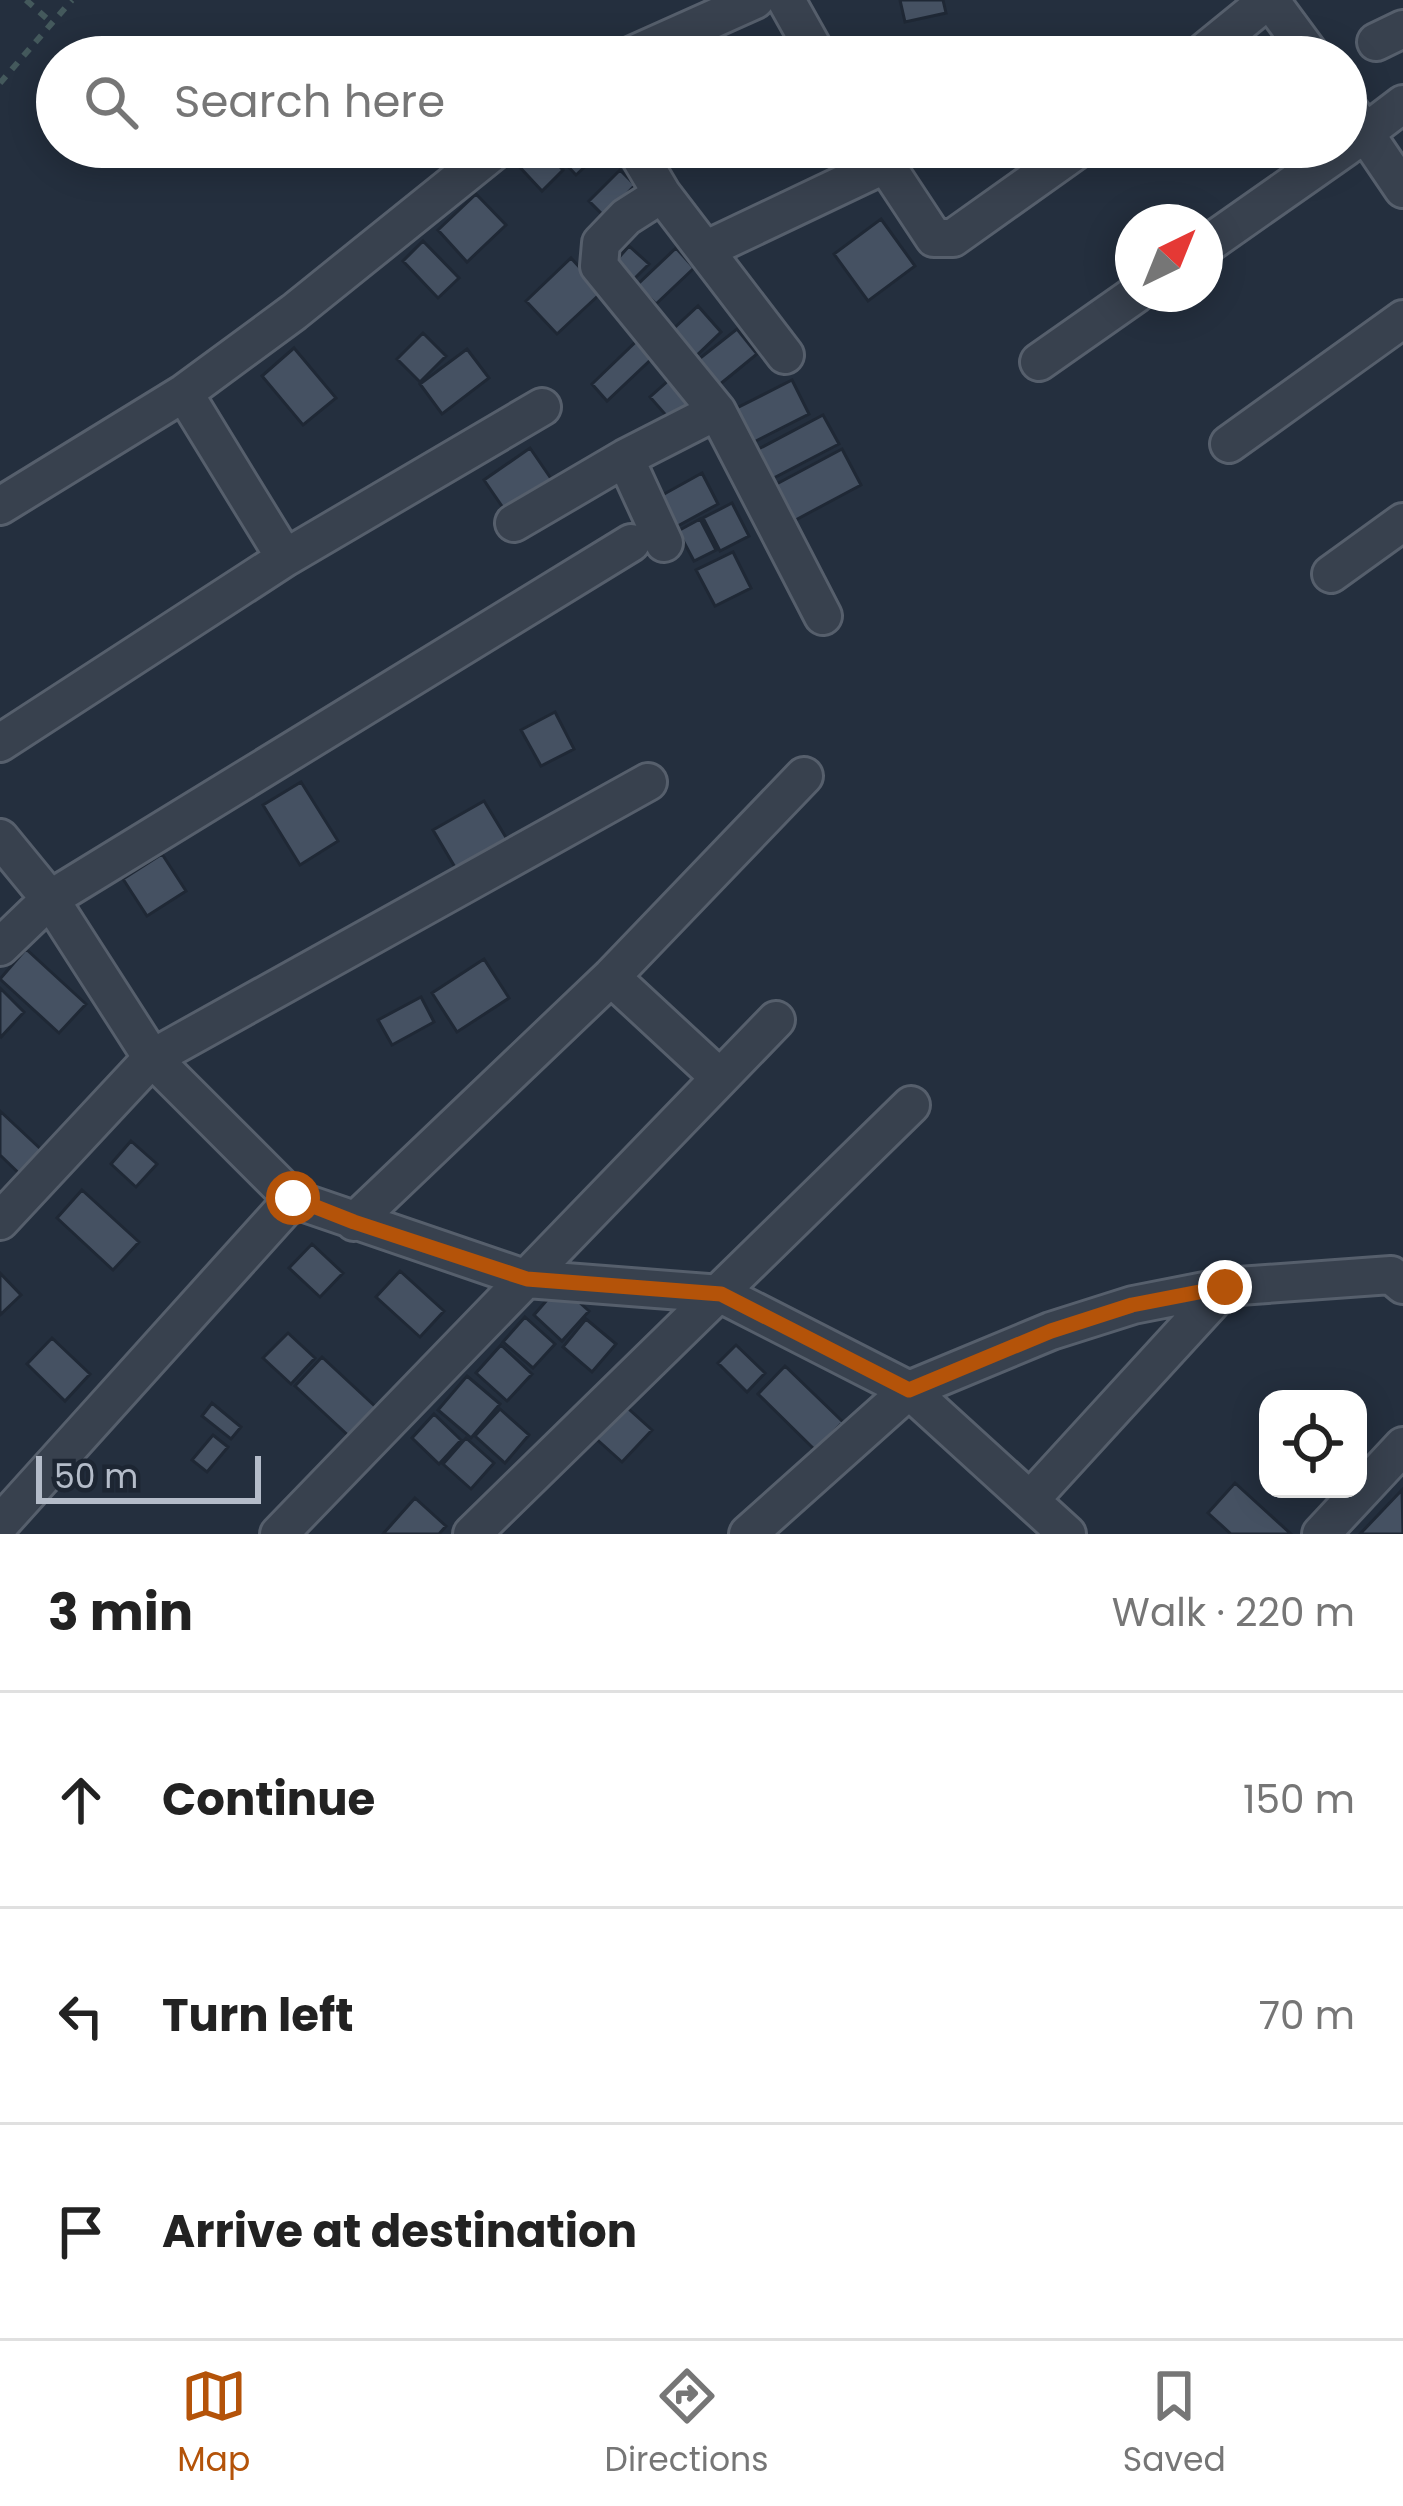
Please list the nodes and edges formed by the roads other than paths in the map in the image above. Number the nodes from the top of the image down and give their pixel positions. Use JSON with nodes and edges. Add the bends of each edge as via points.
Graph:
{"nodes":[{"id":1,"x":755,"y":0,"type":"edge"},
{"id":2,"x":786,"y":0,"type":"edge"},
{"id":3,"x":1269,"y":0,"type":"edge"},
{"id":4,"x":675,"y":36,"type":"edge"},
{"id":5,"x":806,"y":36,"type":"edge"},
{"id":6,"x":1224,"y":36,"type":"edge"},
{"id":7,"x":1296,"y":36,"type":"edge"},
{"id":8,"x":1403,"y":104,"type":"edge"},
{"id":9,"x":1367,"y":124,"type":"edge"},
{"id":10,"x":1367,"y":150,"type":"edge"},
{"id":11,"x":473,"y":168,"type":"edge"},
{"id":12,"x":647,"y":168,"type":"edge"},
{"id":13,"x":858,"y":168,"type":"edge"},
{"id":14,"x":888,"y":168,"type":"edge"},
{"id":15,"x":1051,"y":168,"type":"edge"},
{"id":16,"x":1306,"y":168,"type":"edge"},
{"id":17,"x":1403,"y":189,"type":"edge"},
{"id":18,"x":662,"y":194,"type":"junction"},
{"id":19,"x":1223,"y":232,"type":"edge"},
{"id":20,"x":705,"y":250,"type":"junction"},
{"id":21,"x":1115,"y":309,"type":"edge"},
{"id":22,"x":1403,"y":320,"type":"edge"},
{"id":23,"x":785,"y":355,"type":"dead end"},
{"id":24,"x":1039,"y":362,"type":"dead end"},
{"id":25,"x":184,"y":393,"type":"junction"},
{"id":26,"x":542,"y":407,"type":"dead end"},
{"id":27,"x":717,"y":411,"type":"junction"},
{"id":28,"x":1229,"y":444,"type":"dead end"},
{"id":29,"x":625,"y":458,"type":"junction"},
{"id":30,"x":0,"y":506,"type":"edge"},
{"id":31,"x":1403,"y":522,"type":"edge"},
{"id":32,"x":514,"y":523,"type":"dead end"},
{"id":33,"x":285,"y":558,"type":"junction"},
{"id":34,"x":1331,"y":574,"type":"dead end"},
{"id":35,"x":823,"y":616,"type":"dead end"},
{"id":36,"x":0,"y":743,"type":"edge"},
{"id":37,"x":804,"y":776,"type":"dead end"},
{"id":38,"x":648,"y":782,"type":"dead end"},
{"id":39,"x":0,"y":838,"type":"edge"},
{"id":40,"x":50,"y":899,"type":"junction"},
{"id":41,"x":0,"y":947,"type":"edge"},
{"id":42,"x":611,"y":977,"type":"junction"},
{"id":43,"x":776,"y":1020,"type":"dead end"},
{"id":44,"x":152,"y":1058,"type":"junction"},
{"id":45,"x":719,"y":1077,"type":"junction"},
{"id":46,"x":911,"y":1105,"type":"dead end"},
{"id":47,"x":293,"y":1198,"type":"junction"},
{"id":48,"x":0,"y":1221,"type":"edge"},
{"id":49,"x":354,"y":1222,"type":"junction"},
{"id":50,"x":527,"y":1279,"type":"junction"},
{"id":51,"x":1403,"y":1285,"type":"edge"},
{"id":52,"x":1225,"y":1287,"type":"junction"},
{"id":53,"x":721,"y":1294,"type":"junction"},
{"id":54,"x":909,"y":1390,"type":"junction"},
{"id":55,"x":1403,"y":1447,"type":"edge"},
{"id":56,"x":1045,"y":1521,"type":"edge"},
{"id":57,"x":0,"y":1524,"type":"edge"},
{"id":58,"x":279,"y":1534,"type":"edge"},
{"id":59,"x":472,"y":1534,"type":"edge"},
{"id":60,"x":748,"y":1534,"type":"edge"},
{"id":61,"x":1321,"y":1534,"type":"edge"}],
"edges":[{"from":1,"to":4,"type":"street"},
{"from":2,"to":5,"type":"street"},
{"from":3,"to":6,"type":"street"},
{"from":3,"to":7,"type":"street"},
{"from":8,"to":9,"type":"street"},
{"from":10,"to":17,"type":"street"},
{"from":11,"to":25,"type":"street"},
{"from":12,"to":18,"type":"street"},
{"from":13,"to":20,"type":"street"},
{"from":14,"to":15,"type":"street","via":[[934,238],[953,238]]},
{"from":16,"to":19,"type":"street"},
{"from":18,"to":20,"type":"street"},
{"from":18,"to":27,"type":"street","via":[[601,243],[599,266]]},
{"from":20,"to":23,"type":"street"},
{"from":21,"to":24,"type":"street"},
{"from":22,"to":28,"type":"street"},
{"from":25,"to":30,"type":"street"},
{"from":25,"to":33,"type":"street"},
{"from":26,"to":33,"type":"street"},
{"from":27,"to":29,"type":"street"},
{"from":27,"to":35,"type":"street"},
{"from":29,"to":32,"type":"street"},
{"from":29,"to":40,"type":"street","via":[[648,543]]},
{"from":31,"to":34,"type":"street"},
{"from":33,"to":36,"type":"street"},
{"from":37,"to":42,"type":"street"},
{"from":38,"to":44,"type":"street"},
{"from":39,"to":40,"type":"street"},
{"from":40,"to":41,"type":"street"},
{"from":40,"to":44,"type":"street"},
{"from":42,"to":45,"type":"street"},
{"from":42,"to":49,"type":"street"},
{"from":43,"to":45,"type":"street"},
{"from":44,"to":47,"type":"street"},
{"from":44,"to":48,"type":"street"},
{"from":45,"to":50,"type":"street"},
{"from":46,"to":53,"type":"street"},
{"from":47,"to":49,"type":"street"},
{"from":47,"to":57,"type":"street"},
{"from":49,"to":50,"type":"street"},
{"from":50,"to":53,"type":"street"},
{"from":50,"to":58,"type":"street"},
{"from":51,"to":52,"type":"street","via":[[1391,1275]]},
{"from":52,"to":54,"type":"street","via":[[1051,1331]]},
{"from":52,"to":56,"type":"street"},
{"from":53,"to":54,"type":"street"},
{"from":53,"to":59,"type":"street"},
{"from":54,"to":56,"type":"street"},
{"from":54,"to":60,"type":"street"},
{"from":55,"to":61,"type":"street"}]}
